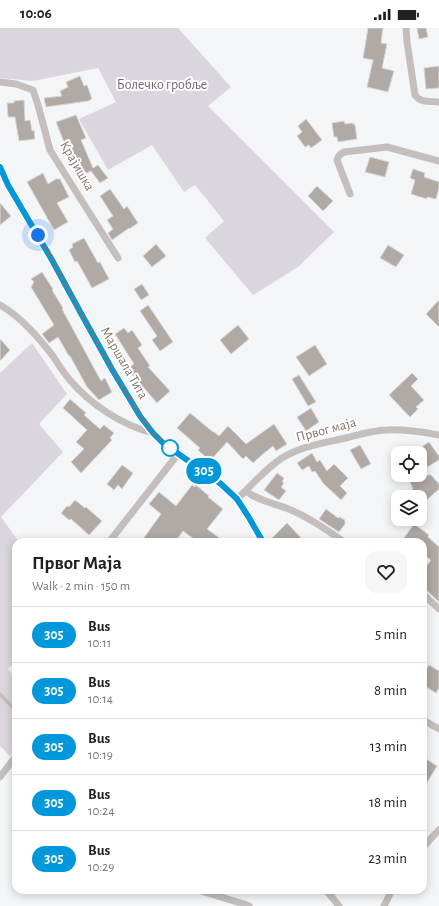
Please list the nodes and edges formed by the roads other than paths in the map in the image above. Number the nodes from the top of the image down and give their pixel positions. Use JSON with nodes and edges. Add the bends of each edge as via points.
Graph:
{"nodes":[{"id":1,"x":406,"y":28,"type":"edge"},
{"id":2,"x":0,"y":82,"type":"edge"},
{"id":3,"x":439,"y":102,"type":"edge"},
{"id":4,"x":439,"y":161,"type":"edge"},
{"id":5,"x":0,"y":167,"type":"edge"},
{"id":6,"x":350,"y":194,"type":"dead end"},
{"id":7,"x":118,"y":258,"type":"dead end"},
{"id":8,"x":0,"y":305,"type":"edge"},
{"id":9,"x":153,"y":433,"type":"junction"},
{"id":10,"x":439,"y":435,"type":"edge"},
{"id":11,"x":178,"y":454,"type":"junction"},
{"id":12,"x":246,"y":491,"type":"junction"},
{"id":13,"x":237,"y":499,"type":"junction"},
{"id":14,"x":112,"y":538,"type":"edge"},
{"id":15,"x":261,"y":538,"type":"edge"},
{"id":16,"x":338,"y":538,"type":"edge"},
{"id":17,"x":427,"y":598,"type":"edge"},
{"id":18,"x":439,"y":609,"type":"edge"},
{"id":19,"x":427,"y":722,"type":"edge"},
{"id":20,"x":439,"y":729,"type":"edge"},
{"id":21,"x":12,"y":761,"type":"edge"},
{"id":22,"x":0,"y":777,"type":"edge"},
{"id":23,"x":439,"y":830,"type":"edge"},
{"id":24,"x":427,"y":843,"type":"edge"},
{"id":25,"x":211,"y":894,"type":"edge"},
{"id":26,"x":329,"y":894,"type":"edge"},
{"id":27,"x":390,"y":894,"type":"edge"},
{"id":28,"x":249,"y":906,"type":"edge"},
{"id":29,"x":339,"y":906,"type":"edge"},
{"id":30,"x":384,"y":906,"type":"edge"}],
"edges":[{"from":1,"to":3,"type":"street","via":[[415,95],[419,100]]},
{"from":2,"to":7,"type":"street","name":"Крајишка","via":[[33,90],[50,150]]},
{"from":4,"to":6,"type":"street","via":[[387,147],[341,153],[338,160]]},
{"from":5,"to":9,"type":"street","name":"Маршала Тита","via":[[113,371]]},
{"from":8,"to":9,"type":"street","via":[[11,311],[30,329],[82,393],[125,423]]},
{"from":9,"to":11,"type":"street","name":"Маршала Тита"},
{"from":10,"to":12,"type":"street","name":"Првог маја","via":[[402,430],[374,431],[309,446],[275,463]]},
{"from":11,"to":13,"type":"street","name":"Маршала Тита","via":[[221,484]]},
{"from":11,"to":14,"type":"street"},
{"from":12,"to":13,"type":"street","name":"Првог маја"},
{"from":12,"to":16,"type":"street","via":[[302,515]]},
{"from":13,"to":15,"type":"street","name":"Маршала Тита"},
{"from":17,"to":18,"type":"street"},
{"from":19,"to":20,"type":"street"},
{"from":21,"to":22,"type":"street"},
{"from":23,"to":24,"type":"street"},
{"from":25,"to":28,"type":"street"},
{"from":26,"to":29,"type":"street"},
{"from":27,"to":30,"type":"street"}]}
